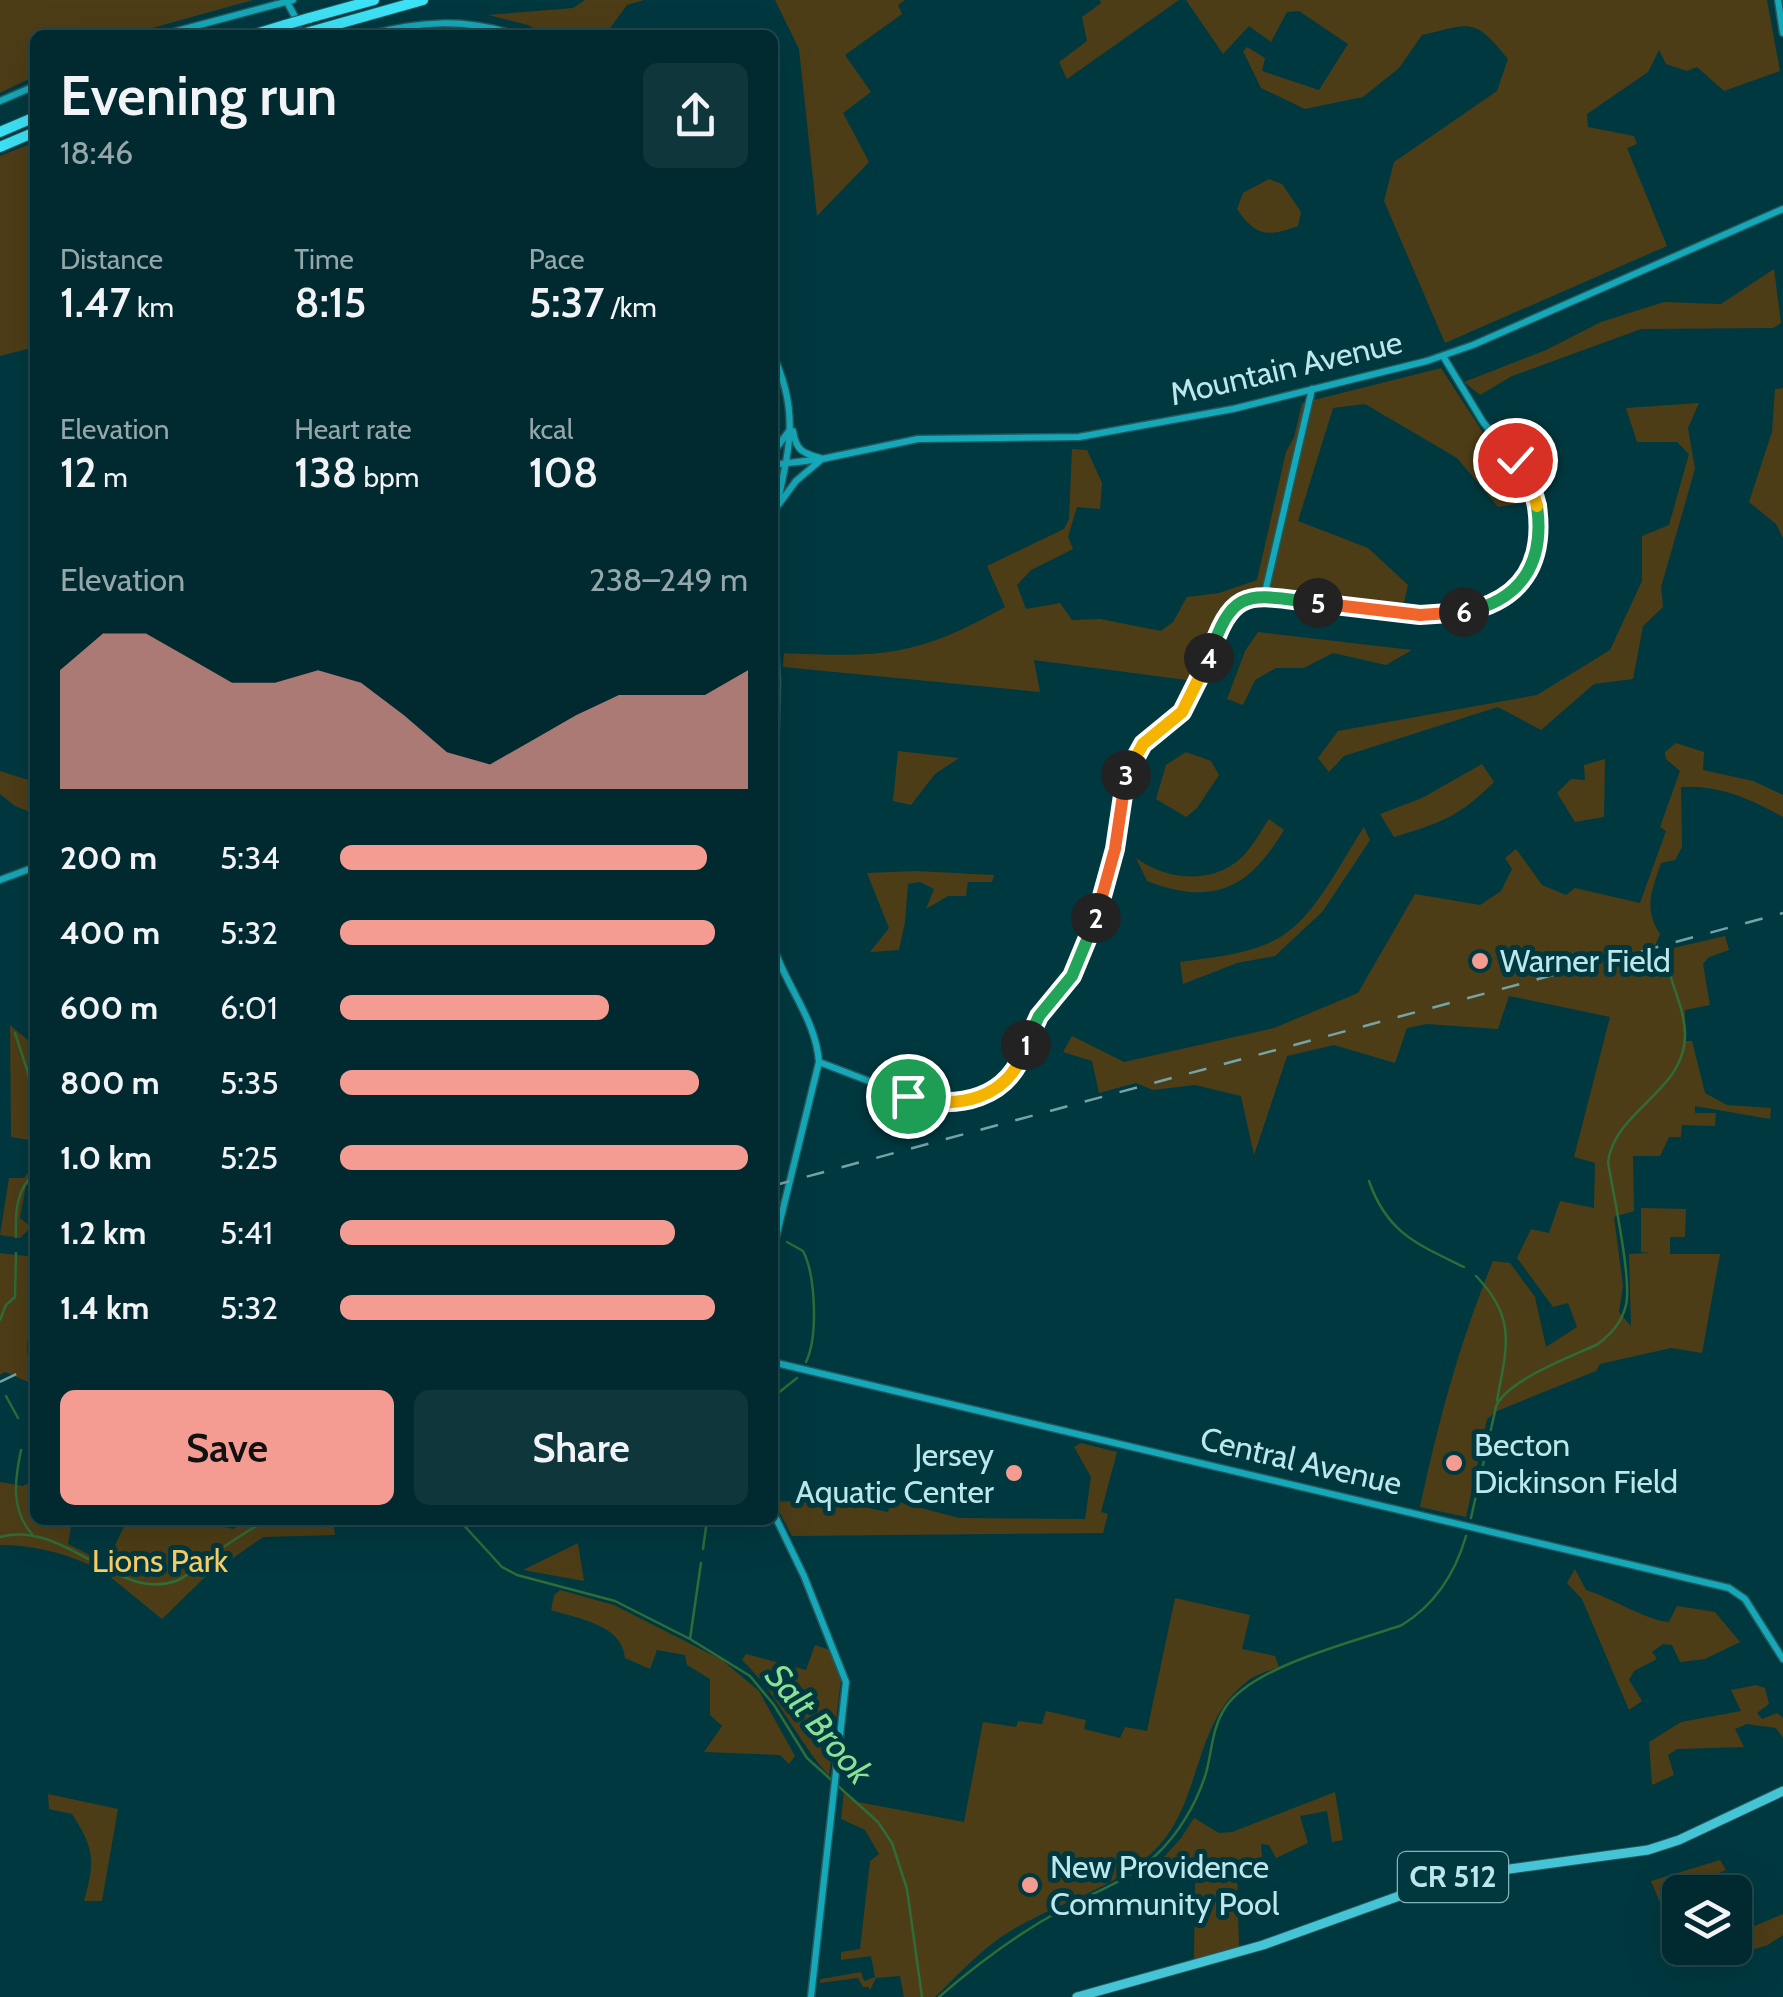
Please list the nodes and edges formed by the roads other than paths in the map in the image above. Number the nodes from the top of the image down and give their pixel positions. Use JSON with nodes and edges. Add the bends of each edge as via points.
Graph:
{"nodes":[{"id":1,"x":374,"y":0,"type":"edge"},
{"id":2,"x":423,"y":0,"type":"edge"},
{"id":3,"x":1778,"y":0,"type":"edge"},
{"id":4,"x":290,"y":1,"type":"edge"},
{"id":5,"x":181,"y":30,"type":"edge"},
{"id":6,"x":268,"y":30,"type":"edge"},
{"id":7,"x":308,"y":30,"type":"edge"},
{"id":8,"x":322,"y":30,"type":"edge"},
{"id":9,"x":389,"y":30,"type":"edge"},
{"id":10,"x":491,"y":30,"type":"edge"},
{"id":11,"x":1783,"y":33,"type":"edge"},
{"id":12,"x":30,"y":88,"type":"edge"},
{"id":13,"x":0,"y":101,"type":"edge"},
{"id":14,"x":30,"y":119,"type":"edge"},
{"id":15,"x":0,"y":132,"type":"edge"},
{"id":16,"x":30,"y":134,"type":"edge"},
{"id":17,"x":0,"y":146,"type":"edge"},
{"id":18,"x":1783,"y":209,"type":"edge"},
{"id":19,"x":1443,"y":356,"type":"junction"},
{"id":20,"x":778,"y":366,"type":"edge"},
{"id":21,"x":1312,"y":388,"type":"junction"},
{"id":22,"x":792,"y":425,"type":"junction"},
{"id":23,"x":778,"y":445,"type":"edge"},
{"id":24,"x":822,"y":459,"type":"junction"},
{"id":25,"x":778,"y":465,"type":"edge"},
{"id":26,"x":786,"y":465,"type":"junction"},
{"id":27,"x":778,"y":501,"type":"edge"},
{"id":28,"x":778,"y":507,"type":"edge"},
{"id":29,"x":1264,"y":596,"type":"junction"},
{"id":30,"x":30,"y":868,"type":"edge"},
{"id":31,"x":0,"y":880,"type":"edge"},
{"id":32,"x":778,"y":960,"type":"edge"},
{"id":33,"x":819,"y":1062,"type":"junction"},
{"id":34,"x":778,"y":1229,"type":"edge"},
{"id":35,"x":778,"y":1363,"type":"edge"},
{"id":36,"x":778,"y":1522,"type":"edge"},
{"id":37,"x":1783,"y":1658,"type":"edge"},
{"id":38,"x":1783,"y":1791,"type":"edge"},
{"id":39,"x":811,"y":1997,"type":"edge"},
{"id":40,"x":1077,"y":1997,"type":"edge"}],
"edges":[{"from":1,"to":6,"type":"highway","bridge":true},
{"from":2,"to":8,"type":"highway"},
{"from":3,"to":11,"type":"street"},
{"from":4,"to":5,"type":"street"},
{"from":4,"to":7,"type":"street"},
{"from":9,"to":10,"type":"street","via":[[451,22]]},
{"from":12,"to":13,"type":"street"},
{"from":14,"to":15,"type":"highway"},
{"from":16,"to":17,"type":"highway"},
{"from":18,"to":19,"type":"street","name":"Mountain Avenue"},
{"from":19,"to":21,"type":"street","name":"Mountain Avenue"},
{"from":19,"to":29,"type":"street","via":[[1533,491],[1540,539],[1526,576],[1490,605],[1441,615]]},
{"from":20,"to":22,"type":"street"},
{"from":21,"to":24,"type":"street","name":"Mountain Avenue","via":[[1079,438],[918,439]]},
{"from":21,"to":29,"type":"street"},
{"from":22,"to":23,"type":"street"},
{"from":22,"to":24,"type":"street","via":[[798,448]]},
{"from":22,"to":26,"type":"street"},
{"from":24,"to":26,"type":"street","name":"Mountain Avenue"},
{"from":24,"to":28,"type":"street"},
{"from":25,"to":26,"type":"street","name":"Mountain Avenue"},
{"from":26,"to":27,"type":"street"},
{"from":29,"to":33,"type":"street","via":[[1228,612],[1184,708],[1136,755],[1103,900],[1072,976],[1039,1016],[1006,1080],[978,1098],[945,1104]]},
{"from":30,"to":31,"type":"street"},
{"from":32,"to":33,"type":"street","via":[[814,1032]]},
{"from":33,"to":34,"type":"street"},
{"from":35,"to":37,"type":"street","name":"Central Avenue","via":[[1729,1588],[1745,1599]]},
{"from":36,"to":39,"type":"street","via":[[846,1675]]},
{"from":38,"to":40,"type":"main road","number":"CR 512","via":[[1648,1850],[1452,1877],[1263,1945]]}]}
